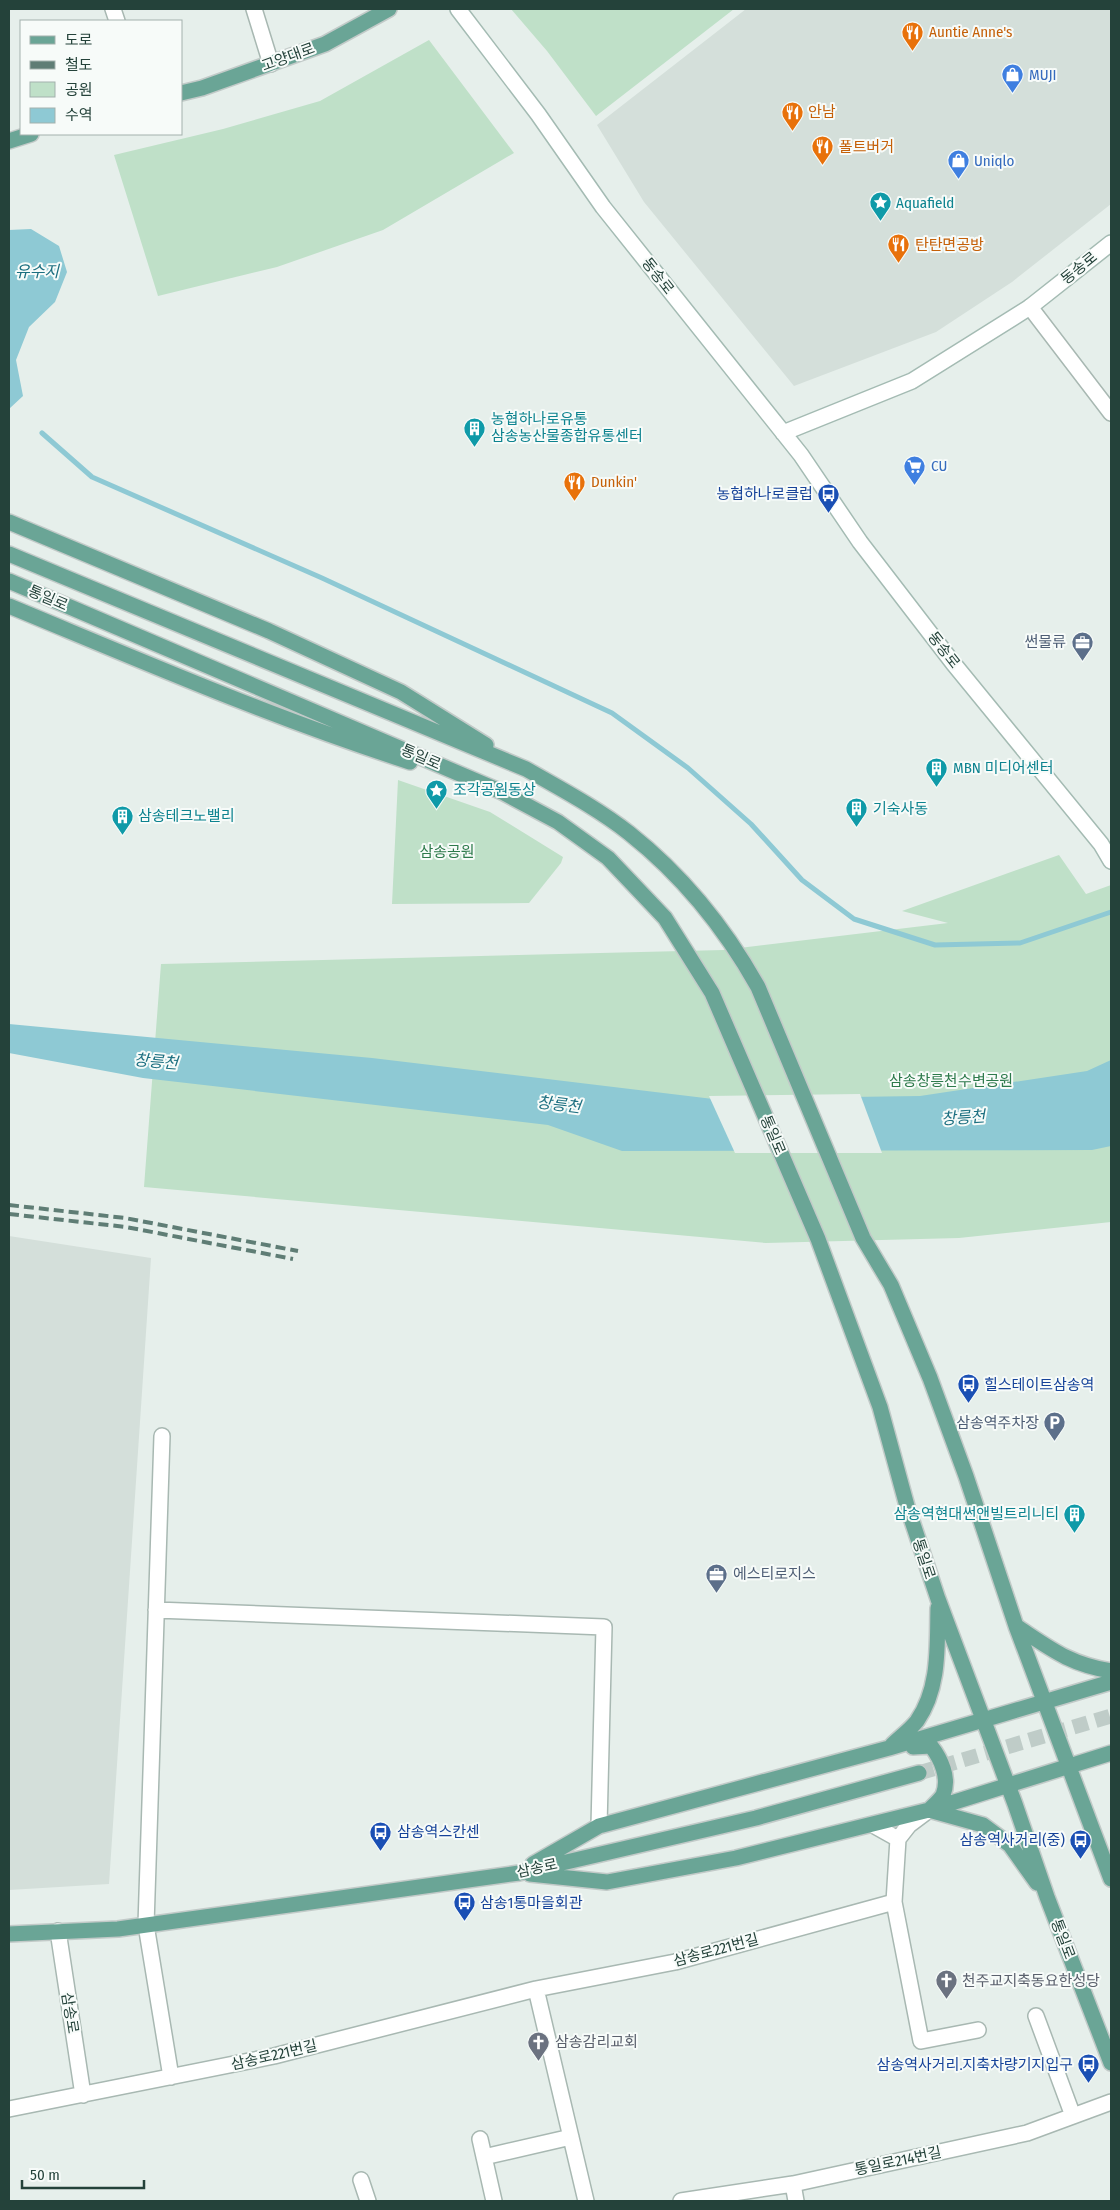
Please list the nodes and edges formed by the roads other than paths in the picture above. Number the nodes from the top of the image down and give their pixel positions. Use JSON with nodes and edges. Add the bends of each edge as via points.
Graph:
{"nodes":[{"id":1,"x":254,"y":9,"type":"edge"},
{"id":2,"x":389,"y":9,"type":"edge"},
{"id":3,"x":458,"y":9,"type":"edge"},
{"id":4,"x":271,"y":64,"type":"junction"},
{"id":5,"x":182,"y":93,"type":"edge"},
{"id":6,"x":28,"y":135,"type":"edge"},
{"id":7,"x":9,"y":141,"type":"edge"},
{"id":8,"x":1111,"y":242,"type":"edge"},
{"id":9,"x":1030,"y":307,"type":"junction"},
{"id":10,"x":1111,"y":413,"type":"edge"},
{"id":11,"x":783,"y":433,"type":"junction"},
{"id":12,"x":9,"y":522,"type":"edge"},
{"id":13,"x":9,"y":554,"type":"edge"},
{"id":14,"x":9,"y":582,"type":"edge"},
{"id":15,"x":9,"y":606,"type":"edge"},
{"id":16,"x":526,"y":769,"type":"junction"},
{"id":17,"x":502,"y":792,"type":"junction"},
{"id":18,"x":1111,"y":862,"type":"edge"},
{"id":19,"x":162,"y":1436,"type":"dead end"},
{"id":20,"x":938,"y":1599,"type":"junction"},
{"id":21,"x":156,"y":1610,"type":"junction"},
{"id":22,"x":1016,"y":1626,"type":"junction"},
{"id":23,"x":1111,"y":1671,"type":"edge"},
{"id":24,"x":1111,"y":1682,"type":"edge"},
{"id":25,"x":1044,"y":1702,"type":"junction"},
{"id":26,"x":983,"y":1720,"type":"junction"},
{"id":27,"x":889,"y":1748,"type":"junction"},
{"id":28,"x":1111,"y":1753,"type":"edge"},
{"id":29,"x":1069,"y":1766,"type":"junction"},
{"id":30,"x":919,"y":1773,"type":"tunnel mouth"},
{"id":31,"x":1007,"y":1786,"type":"junction"},
{"id":32,"x":929,"y":1810,"type":"junction"},
{"id":33,"x":873,"y":1825,"type":"junction"},
{"id":34,"x":599,"y":1826,"type":"junction"},
{"id":35,"x":898,"y":1839,"type":"junction"},
{"id":36,"x":1111,"y":1846,"type":"edge"},
{"id":37,"x":518,"y":1872,"type":"junction"},
{"id":38,"x":1110,"y":1876,"type":"edge"},
{"id":39,"x":1046,"y":1897,"type":"junction"},
{"id":40,"x":894,"y":1902,"type":"junction"},
{"id":41,"x":146,"y":1925,"type":"junction"},
{"id":42,"x":58,"y":1931,"type":"junction"},
{"id":43,"x":9,"y":1934,"type":"edge"},
{"id":44,"x":536,"y":1989,"type":"junction"},
{"id":45,"x":1036,"y":2016,"type":"dead end"},
{"id":46,"x":978,"y":2030,"type":"dead end"},
{"id":47,"x":1111,"y":2063,"type":"edge"},
{"id":48,"x":172,"y":2077,"type":"junction"},
{"id":49,"x":82,"y":2095,"type":"junction"},
{"id":50,"x":1111,"y":2102,"type":"edge"},
{"id":51,"x":9,"y":2109,"type":"edge"},
{"id":52,"x":1073,"y":2116,"type":"junction"},
{"id":53,"x":571,"y":2137,"type":"junction"},
{"id":54,"x":480,"y":2139,"type":"dead end"},
{"id":55,"x":484,"y":2157,"type":"junction"},
{"id":56,"x":361,"y":2180,"type":"dead end"},
{"id":57,"x":793,"y":2184,"type":"junction"},
{"id":58,"x":368,"y":2201,"type":"edge"},
{"id":59,"x":494,"y":2201,"type":"edge"},
{"id":60,"x":586,"y":2201,"type":"edge"},
{"id":61,"x":681,"y":2201,"type":"edge"},
{"id":62,"x":796,"y":2201,"type":"edge"}],
"edges":[{"from":1,"to":4,"type":"street"},
{"from":2,"to":4,"type":"main road","name":"고양대로","via":[[325,44]]},
{"from":3,"to":11,"type":"street","name":"동송로","via":[[538,114],[603,207]]},
{"from":4,"to":5,"type":"main road","name":"고양대로"},
{"from":6,"to":7,"type":"main road"},
{"from":8,"to":9,"type":"street","name":"동송로"},
{"from":9,"to":10,"type":"street"},
{"from":9,"to":11,"type":"street","name":"동송로","via":[[912,381]]},
{"from":11,"to":18,"type":"street","name":"동송로","via":[[860,542],[953,663],[1101,844]]},
{"from":12,"to":16,"type":"main road","via":[[269,631],[401,692]]},
{"from":13,"to":16,"type":"main road","name":"통일로"},
{"from":14,"to":17,"type":"main road","name":"통일로"},
{"from":15,"to":17,"type":"main road","via":[[238,701],[352,743]]},
{"from":16,"to":22,"type":"main road","name":"통일로","via":[[585,802],[667,865],[745,964],[758,987],[863,1238],[891,1285],[930,1378]]},
{"from":17,"to":20,"type":"main road","name":"통일로","via":[[558,822],[608,858],[666,918],[712,993],[818,1239],[880,1407],[907,1506]]},
{"from":19,"to":21,"type":"street"},
{"from":20,"to":26,"type":"main road","name":"통일로"},
{"from":20,"to":27,"type":"main road","via":[[937,1664],[929,1700],[916,1722]]},
{"from":21,"to":34,"type":"street","via":[[604,1627]]},
{"from":21,"to":41,"type":"street"},
{"from":22,"to":23,"type":"main road","via":[[1067,1659]]},
{"from":22,"to":25,"type":"main road","name":"통일로"},
{"from":24,"to":25,"type":"main road"},
{"from":25,"to":26,"type":"main road"},
{"from":25,"to":29,"type":"main road","name":"통일로"},
{"from":26,"to":27,"type":"main road"},
{"from":26,"to":31,"type":"main road","name":"통일로"},
{"from":27,"to":32,"type":"main road","via":[[931,1746],[940,1758],[945,1780],[943,1795]]},
{"from":27,"to":34,"type":"main road"},
{"from":28,"to":29,"type":"main road"},
{"from":29,"to":31,"type":"main road"},
{"from":29,"to":38,"type":"main road","name":"통일로"},
{"from":30,"to":37,"type":"main road","name":"삼송로","via":[[756,1818]]},
{"from":31,"to":32,"type":"main road"},
{"from":31,"to":39,"type":"main road","name":"통일로"},
{"from":32,"to":33,"type":"main road"},
{"from":32,"to":35,"type":"street","via":[[909,1825]]},
{"from":32,"to":39,"type":"main road","via":[[983,1825],[990,1830],[1010,1845]]},
{"from":33,"to":35,"type":"street"},
{"from":33,"to":37,"type":"main road","via":[[736,1858],[607,1882]]},
{"from":34,"to":37,"type":"main road"},
{"from":35,"to":40,"type":"street"},
{"from":36,"to":38,"type":"main road"},
{"from":37,"to":41,"type":"main road","name":"삼송로"},
{"from":39,"to":47,"type":"main road","name":"통일로"},
{"from":40,"to":44,"type":"street","name":"삼송로221번길","via":[[675,1962]]},
{"from":40,"to":46,"type":"street","via":[[921,2041]]},
{"from":41,"to":42,"type":"main road","name":"삼송로"},
{"from":41,"to":48,"type":"street"},
{"from":42,"to":43,"type":"main road","name":"삼송로"},
{"from":42,"to":49,"type":"street","name":"삼송로"},
{"from":44,"to":48,"type":"street","name":"삼송로221번길","via":[[274,2056]]},
{"from":44,"to":53,"type":"street"},
{"from":45,"to":52,"type":"street"},
{"from":48,"to":49,"type":"street","name":"삼송로221번길"},
{"from":49,"to":51,"type":"street","name":"삼송로221번길"},
{"from":50,"to":52,"type":"street","name":"통일로214번길"},
{"from":52,"to":57,"type":"street","name":"통일로214번길","via":[[1027,2134]]},
{"from":53,"to":55,"type":"street"},
{"from":53,"to":60,"type":"street"},
{"from":54,"to":55,"type":"street"},
{"from":55,"to":59,"type":"street"},
{"from":56,"to":58,"type":"street"},
{"from":57,"to":61,"type":"street","name":"통일로214번길"},
{"from":57,"to":62,"type":"street"}]}
